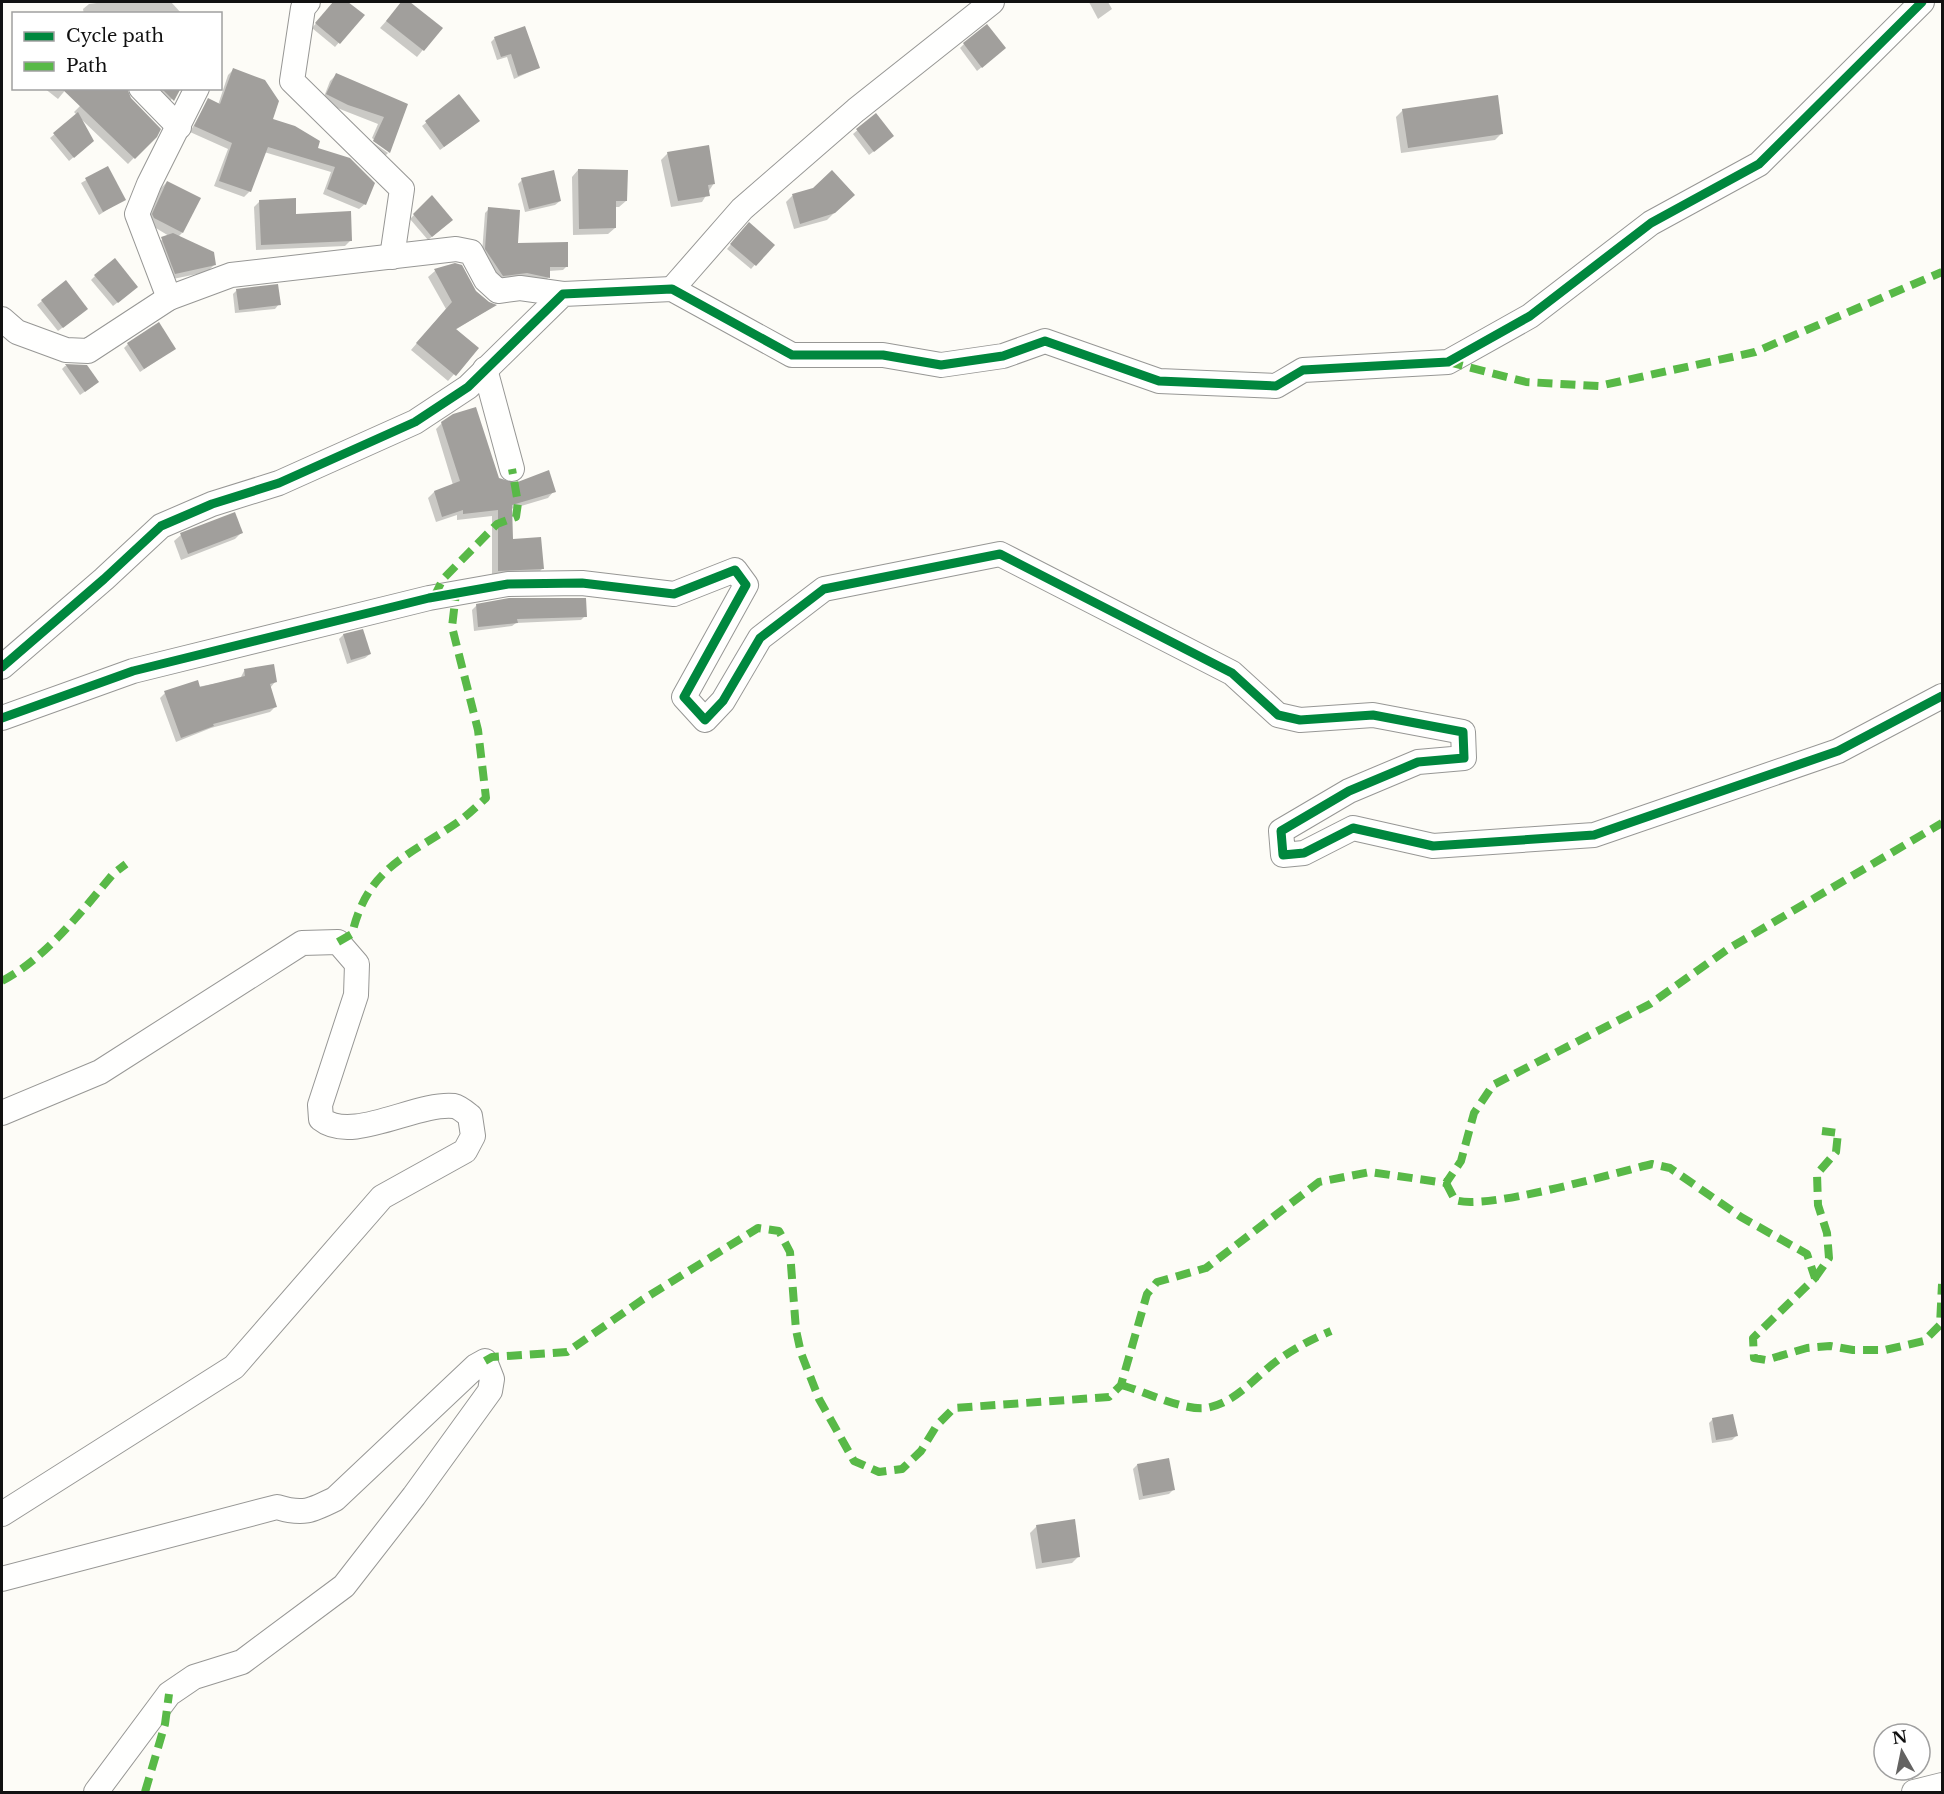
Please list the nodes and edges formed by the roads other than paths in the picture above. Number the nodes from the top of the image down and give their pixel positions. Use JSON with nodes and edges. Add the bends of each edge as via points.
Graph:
{"nodes":[{"id":1,"x":308,"y":2,"type":"edge"},
{"id":2,"x":992,"y":2,"type":"edge"},
{"id":3,"x":1922,"y":2,"type":"edge"},
{"id":4,"x":143,"y":90,"type":"edge"},
{"id":5,"x":196,"y":90,"type":"edge"},
{"id":6,"x":179,"y":127,"type":"junction"},
{"id":7,"x":392,"y":257,"type":"junction"},
{"id":8,"x":672,"y":289,"type":"junction"},
{"id":9,"x":563,"y":294,"type":"junction"},
{"id":10,"x":169,"y":298,"type":"junction"},
{"id":11,"x":7,"y":331,"type":"edge"},
{"id":12,"x":486,"y":369,"type":"junction"},
{"id":13,"x":512,"y":469,"type":"dead end"},
{"id":14,"x":2,"y":667,"type":"edge"},
{"id":15,"x":1942,"y":696,"type":"edge"},
{"id":16,"x":2,"y":718,"type":"edge"},
{"id":17,"x":2,"y":1113,"type":"edge"},
{"id":18,"x":2,"y":1514,"type":"edge"},
{"id":19,"x":2,"y":1579,"type":"edge"},
{"id":20,"x":1942,"y":1785,"type":"edge"},
{"id":21,"x":96,"y":1792,"type":"edge"},
{"id":22,"x":1914,"y":1792,"type":"edge"}],
"edges":[{"from":1,"to":7,"type":"street","via":[[303,8],[292,81],[402,189]]},
{"from":2,"to":8,"type":"street","via":[[856,110],[742,209]]},
{"from":3,"to":8,"type":"street","via":[[1759,164],[1651,223],[1530,316],[1448,362],[1303,370],[1276,386],[1159,381],[1045,341],[1003,356],[941,365],[883,355],[792,355]]},
{"from":4,"to":6,"type":"street"},
{"from":5,"to":6,"type":"street"},
{"from":6,"to":10,"type":"street","via":[[137,214]]},
{"from":7,"to":9,"type":"street","via":[[456,249],[471,252],[486,280],[498,291],[519,288]]},
{"from":7,"to":10,"type":"street","via":[[231,275]]},
{"from":8,"to":9,"type":"street"},
{"from":9,"to":12,"type":"street"},
{"from":10,"to":11,"type":"street","via":[[88,351],[66,350]]},
{"from":12,"to":13,"type":"street"},
{"from":12,"to":14,"type":"street","via":[[468,387],[415,422],[279,483],[212,504],[161,526]]},
{"from":15,"to":16,"type":"street","via":[[1838,751],[1594,835],[1433,846],[1353,828],[1304,853],[1283,855],[1281,831],[1349,791],[1418,762],[1464,758],[1462,732],[1373,715],[1300,720],[1278,715],[1232,673],[1000,554],[824,589],[760,638],[723,701],[705,720],[684,697],[746,585],[735,570],[674,594],[582,583],[508,584],[429,598],[133,671]]},
{"from":17,"to":18,"type":"street","via":[[100,1072],[302,943],[338,942],[357,964],[356,995],[320,1105],[321,1119],[330,1126],[351,1128],[429,1107],[456,1106],[470,1116],[473,1136],[465,1151],[382,1197],[234,1367]]},
{"from":19,"to":21,"type":"street","via":[[277,1507],[299,1514],[318,1508],[335,1499],[485,1361],[492,1379],[490,1391],[344,1586],[242,1662],[194,1677],[169,1694]]},
{"from":20,"to":22,"type":"street"}]}
